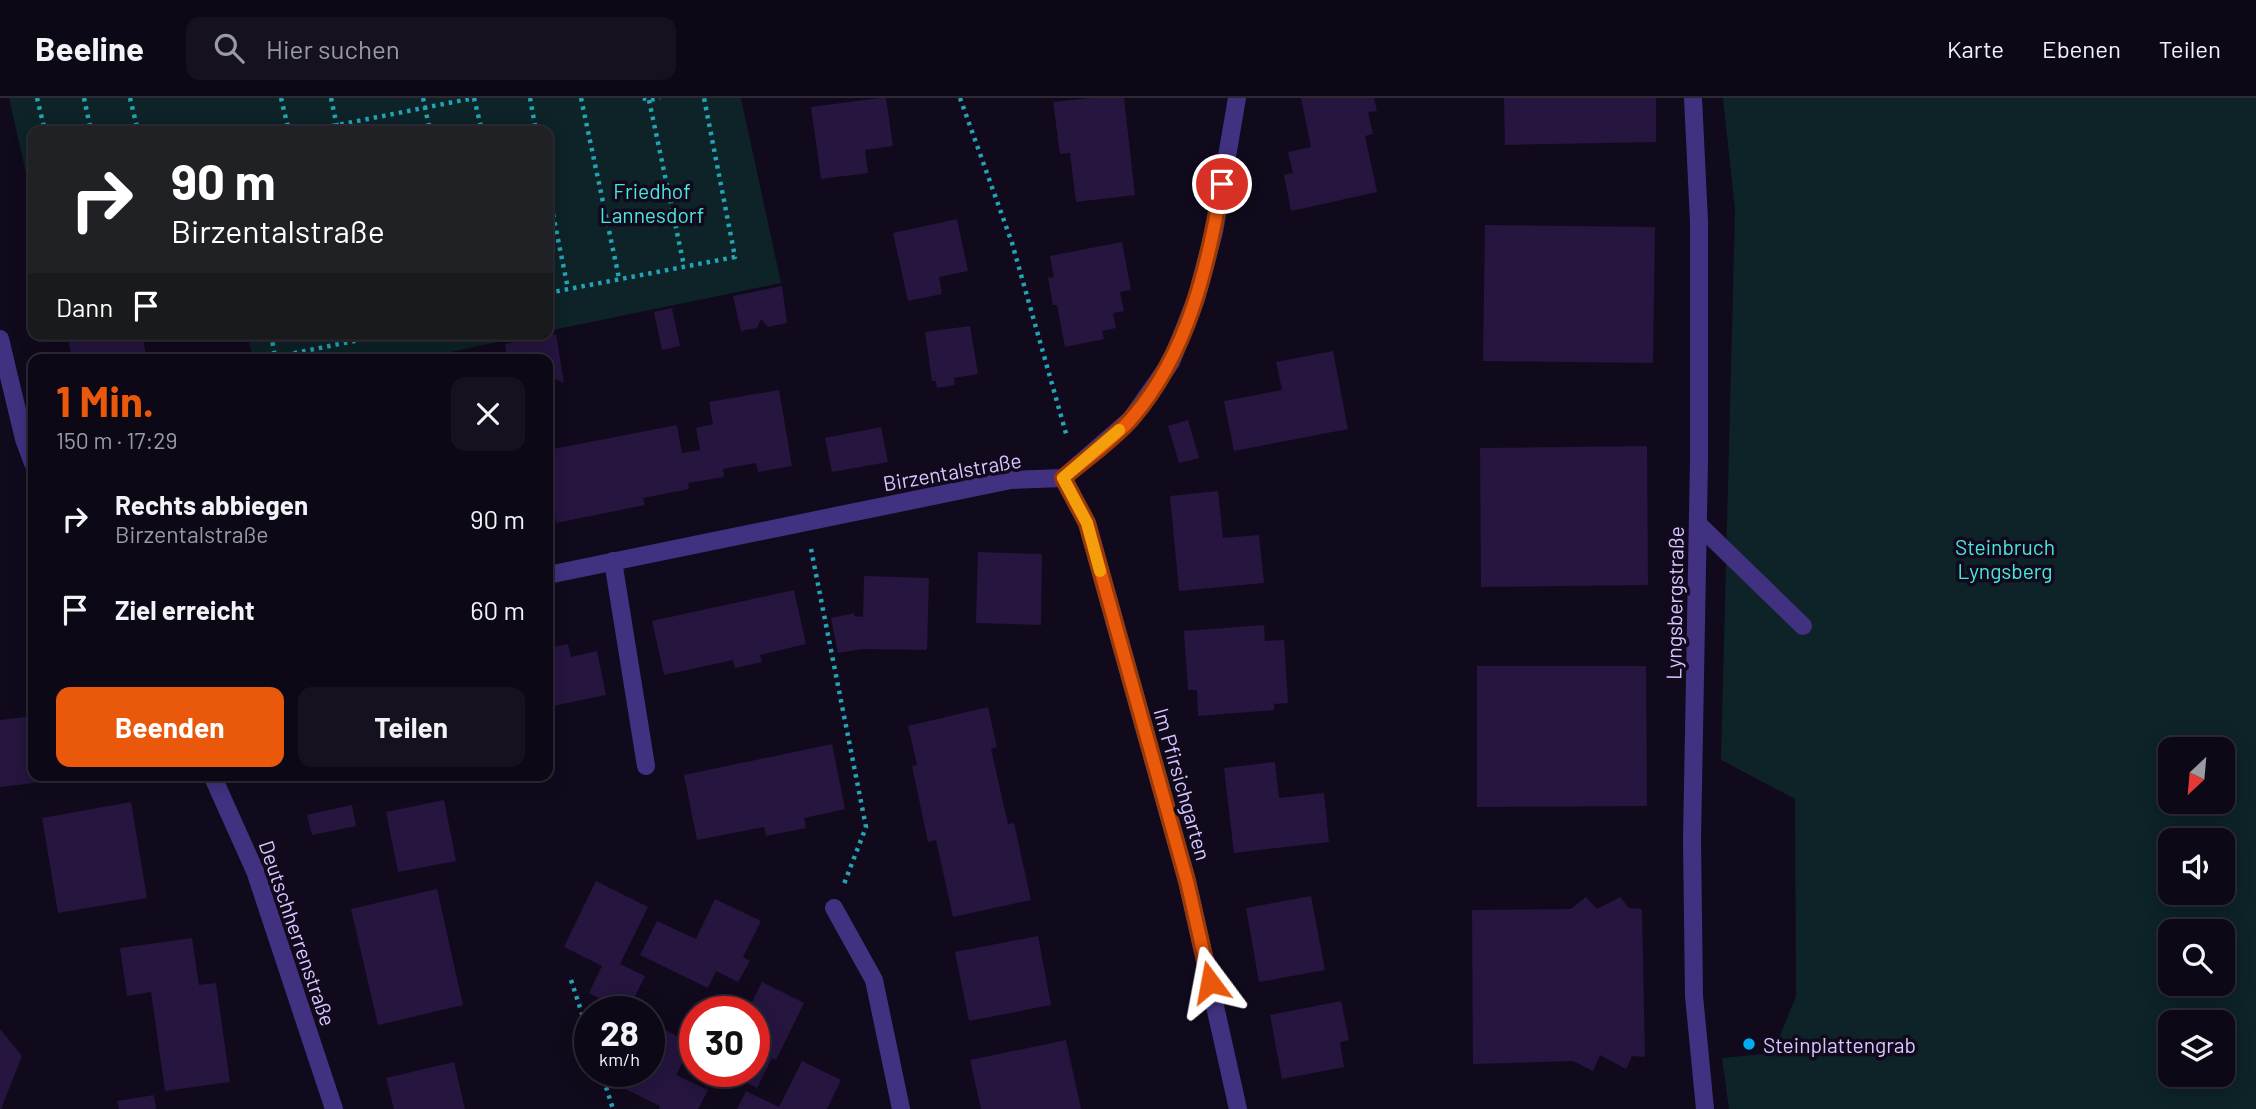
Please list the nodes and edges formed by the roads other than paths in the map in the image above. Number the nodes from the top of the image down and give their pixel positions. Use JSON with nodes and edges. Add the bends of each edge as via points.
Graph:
{"nodes":[{"id":1,"x":1237,"y":98,"type":"edge"},
{"id":2,"x":1693,"y":98,"type":"edge"},
{"id":3,"x":0,"y":340,"type":"edge"},
{"id":4,"x":28,"y":450,"type":"edge"},
{"id":5,"x":1070,"y":472,"type":"junction"},
{"id":6,"x":1698,"y":524,"type":"junction"},
{"id":7,"x":613,"y":561,"type":"junction"},
{"id":8,"x":553,"y":574,"type":"edge"},
{"id":9,"x":1803,"y":626,"type":"dead end"},
{"id":10,"x":646,"y":766,"type":"dead end"},
{"id":11,"x":215,"y":781,"type":"edge"},
{"id":12,"x":834,"y":908,"type":"road end"},
{"id":13,"x":334,"y":1109,"type":"edge"},
{"id":14,"x":901,"y":1109,"type":"edge"},
{"id":15,"x":1238,"y":1109,"type":"edge"},
{"id":16,"x":1705,"y":1109,"type":"edge"}],
"edges":[{"from":1,"to":5,"type":"street","via":[[1214,232],[1196,299],[1171,362],[1131,419]]},
{"from":2,"to":6,"type":"street","name":"Lyngsbergstraße","via":[[1699,221]]},
{"from":3,"to":4,"type":"street"},
{"from":5,"to":7,"type":"street","name":"Birzentalstraße"},
{"from":5,"to":15,"type":"street","name":"Im Pfirsichgarten","via":[[1187,881]]},
{"from":6,"to":9,"type":"street"},
{"from":6,"to":16,"type":"street","name":"Lyngsbergstraße","via":[[1692,840],[1695,996]]},
{"from":7,"to":8,"type":"street","name":"Birzentalstraße"},
{"from":7,"to":10,"type":"street"},
{"from":11,"to":13,"type":"street","name":"Deutschherrenstraße","via":[[255,871]]},
{"from":12,"to":14,"type":"street","via":[[874,980]]}]}
